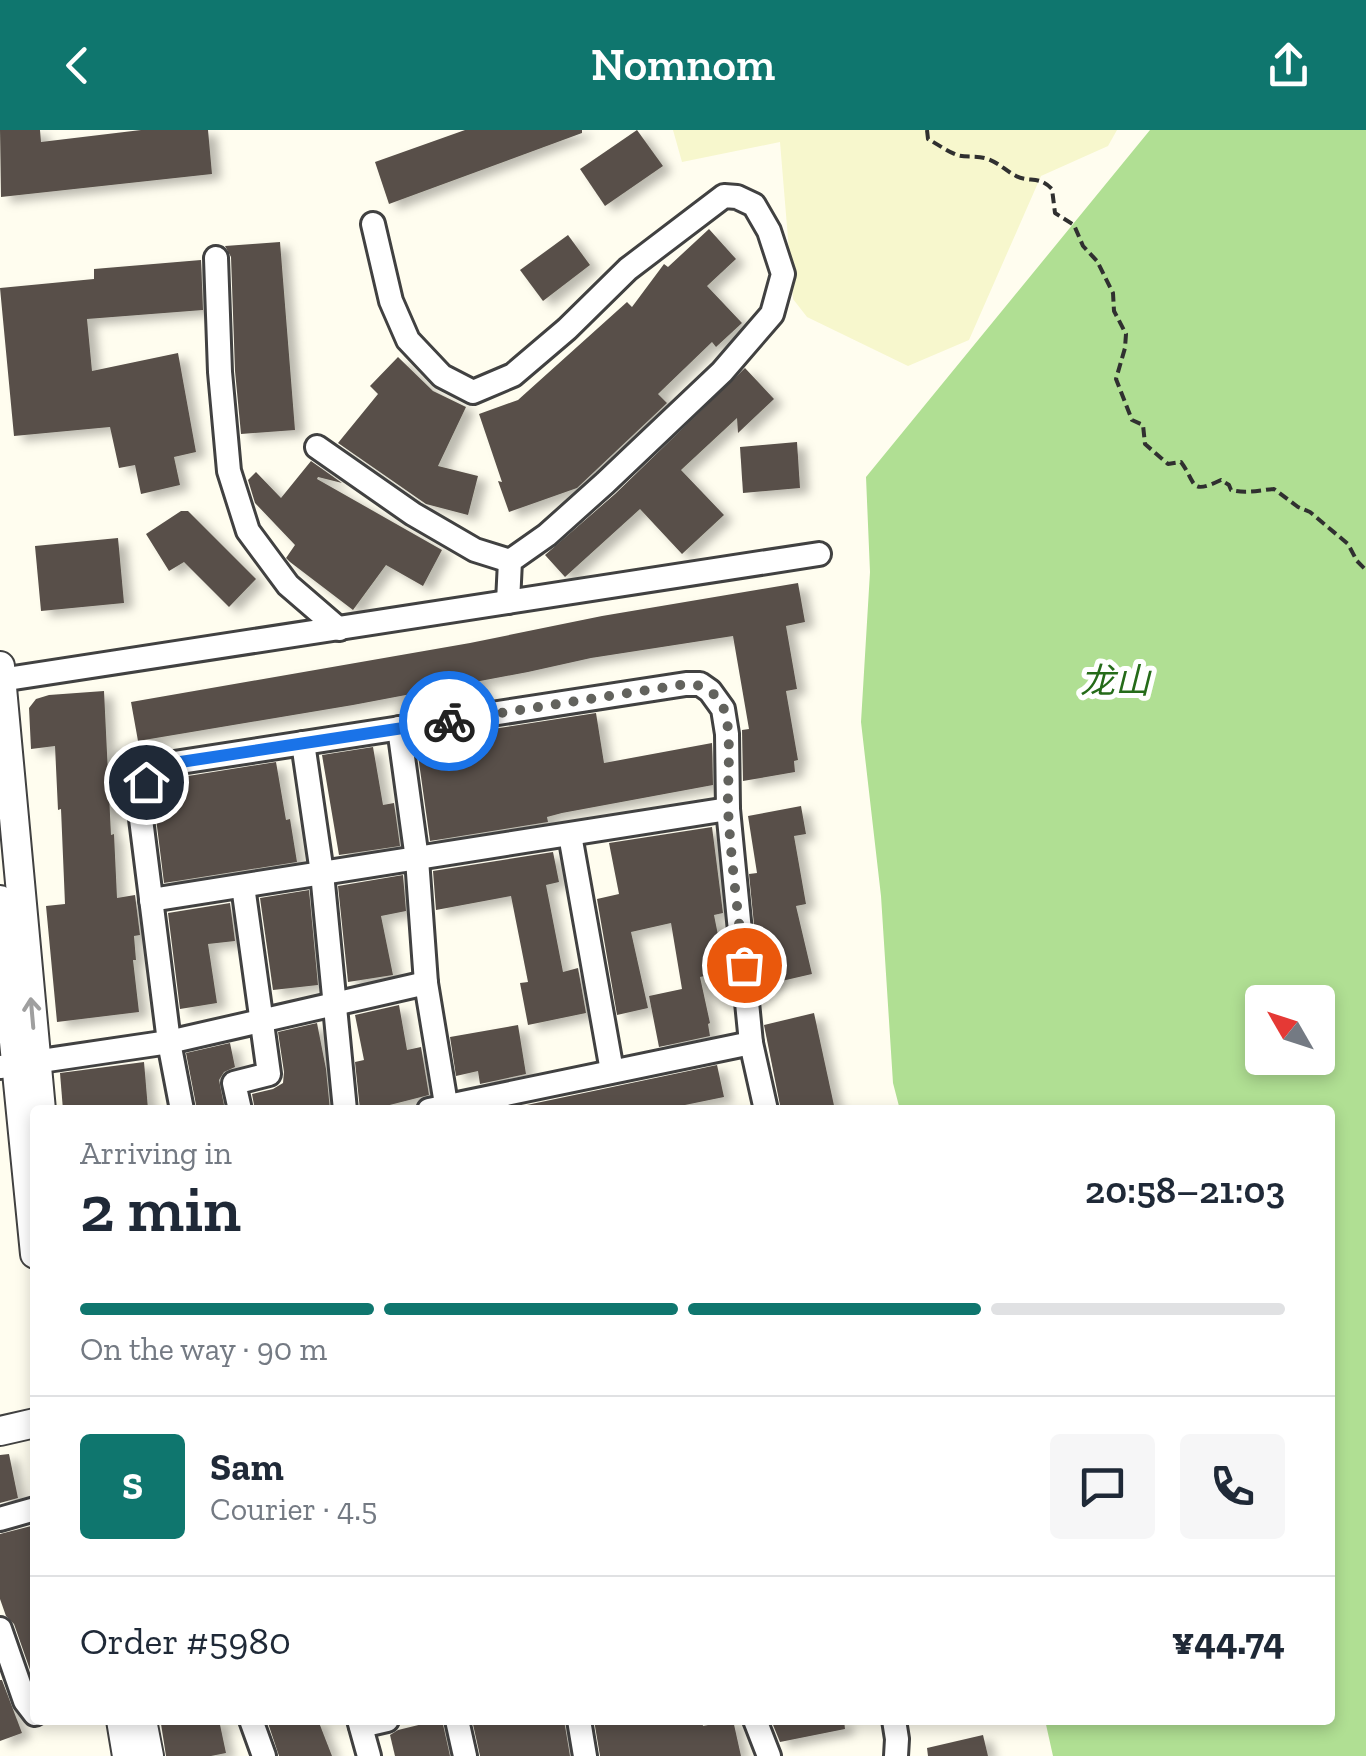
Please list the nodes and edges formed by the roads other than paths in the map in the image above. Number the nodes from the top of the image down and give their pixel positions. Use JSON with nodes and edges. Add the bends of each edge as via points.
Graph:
{"nodes":[{"id":1,"x":373,"y":224,"type":"dead end"},
{"id":2,"x":216,"y":258,"type":"dead end"},
{"id":3,"x":317,"y":448,"type":"dead end"},
{"id":4,"x":819,"y":554,"type":"dead end"},
{"id":5,"x":510,"y":561,"type":"junction"},
{"id":6,"x":508,"y":602,"type":"junction"},
{"id":7,"x":338,"y":629,"type":"junction"},
{"id":8,"x":0,"y":666,"type":"edge"},
{"id":9,"x":1,"y":680,"type":"edge"},
{"id":10,"x":399,"y":728,"type":"junction"},
{"id":11,"x":302,"y":744,"type":"junction"},
{"id":12,"x":728,"y":809,"type":"junction"},
{"id":13,"x":570,"y":835,"type":"junction"},
{"id":14,"x":417,"y":859,"type":"junction"},
{"id":15,"x":322,"y":874,"type":"junction"},
{"id":16,"x":243,"y":886,"type":"junction"},
{"id":17,"x":0,"y":900,"type":"edge"},
{"id":18,"x":150,"y":900,"type":"junction"},
{"id":19,"x":426,"y":983,"type":"junction"},
{"id":20,"x":335,"y":1004,"type":"junction"},
{"id":21,"x":262,"y":1021,"type":"junction"},
{"id":22,"x":169,"y":1042,"type":"junction"},
{"id":23,"x":751,"y":1043,"type":"junction"},
{"id":24,"x":17,"y":1065,"type":"edge"},
{"id":25,"x":612,"y":1071,"type":"junction"},
{"id":26,"x":38,"y":1105,"type":"edge"},
{"id":27,"x":181,"y":1105,"type":"edge"},
{"id":28,"x":239,"y":1105,"type":"edge"},
{"id":29,"x":345,"y":1105,"type":"edge"},
{"id":30,"x":441,"y":1105,"type":"edge"},
{"id":31,"x":459,"y":1105,"type":"edge"},
{"id":32,"x":765,"y":1105,"type":"edge"},
{"id":33,"x":30,"y":1202,"type":"edge"},
{"id":34,"x":30,"y":1424,"type":"edge"},
{"id":35,"x":0,"y":1431,"type":"edge"},
{"id":36,"x":30,"y":1511,"type":"edge"},
{"id":37,"x":0,"y":1519,"type":"edge"},
{"id":38,"x":0,"y":1629,"type":"edge"},
{"id":39,"x":30,"y":1708,"type":"edge"},
{"id":40,"x":122,"y":1725,"type":"edge"},
{"id":41,"x":143,"y":1725,"type":"edge"},
{"id":42,"x":254,"y":1725,"type":"edge"},
{"id":43,"x":361,"y":1725,"type":"edge"},
{"id":44,"x":458,"y":1725,"type":"edge"},
{"id":45,"x":579,"y":1725,"type":"edge"},
{"id":46,"x":756,"y":1725,"type":"edge"},
{"id":47,"x":895,"y":1725,"type":"edge"},
{"id":48,"x":127,"y":1756,"type":"edge"},
{"id":49,"x":149,"y":1756,"type":"edge"},
{"id":50,"x":264,"y":1756,"type":"edge"},
{"id":51,"x":369,"y":1756,"type":"edge"},
{"id":52,"x":465,"y":1756,"type":"edge"},
{"id":53,"x":585,"y":1756,"type":"edge"},
{"id":54,"x":770,"y":1756,"type":"edge"},
{"id":55,"x":896,"y":1756,"type":"edge"}],
"edges":[{"from":1,"to":5,"type":"street","via":[[391,301],[408,340],[442,376],[473,392],[514,375],[628,269],[724,196],[754,205],[769,231],[783,274],[772,314],[722,372],[605,483]]},
{"from":2,"to":7,"type":"street","via":[[229,471],[248,531],[288,585]]},
{"from":3,"to":5,"type":"street","via":[[474,550]]},
{"from":4,"to":6,"type":"street"},
{"from":5,"to":6,"type":"street"},
{"from":6,"to":7,"type":"street"},
{"from":7,"to":9,"type":"street"},
{"from":8,"to":9,"type":"street"},
{"from":24,"to":9,"type":"street","one_way":true},
{"from":10,"to":11,"type":"street"},
{"from":10,"to":12,"type":"street","via":[[700,684],[724,708]]},
{"from":10,"to":14,"type":"street"},
{"from":11,"to":15,"type":"street"},
{"from":11,"to":18,"type":"street","via":[[174,763],[146,782],[140,811]]},
{"from":12,"to":13,"type":"street"},
{"from":12,"to":23,"type":"street"},
{"from":13,"to":14,"type":"street"},
{"from":13,"to":25,"type":"street"},
{"from":14,"to":15,"type":"street"},
{"from":14,"to":19,"type":"street"},
{"from":15,"to":16,"type":"street"},
{"from":15,"to":20,"type":"street"},
{"from":16,"to":18,"type":"street"},
{"from":16,"to":21,"type":"street"},
{"from":17,"to":24,"type":"street"},
{"from":18,"to":22,"type":"street"},
{"from":19,"to":20,"type":"street"},
{"from":19,"to":30,"type":"street"},
{"from":20,"to":21,"type":"street"},
{"from":20,"to":29,"type":"street"},
{"from":21,"to":22,"type":"street"},
{"from":21,"to":28,"type":"street","via":[[268,1074],[234,1083]]},
{"from":22,"to":24,"type":"street"},
{"from":22,"to":27,"type":"street"},
{"from":23,"to":25,"type":"street"},
{"from":23,"to":32,"type":"street"},
{"from":24,"to":26,"type":"street"},
{"from":24,"to":33,"type":"street"},
{"from":25,"to":31,"type":"street"},
{"from":34,"to":35,"type":"street"},
{"from":36,"to":37,"type":"street"},
{"from":38,"to":39,"type":"street"},
{"from":40,"to":48,"type":"street"},
{"from":41,"to":49,"type":"street"},
{"from":42,"to":50,"type":"street"},
{"from":43,"to":51,"type":"street"},
{"from":44,"to":52,"type":"street"},
{"from":45,"to":53,"type":"street"},
{"from":46,"to":54,"type":"street"},
{"from":47,"to":55,"type":"street"}]}
